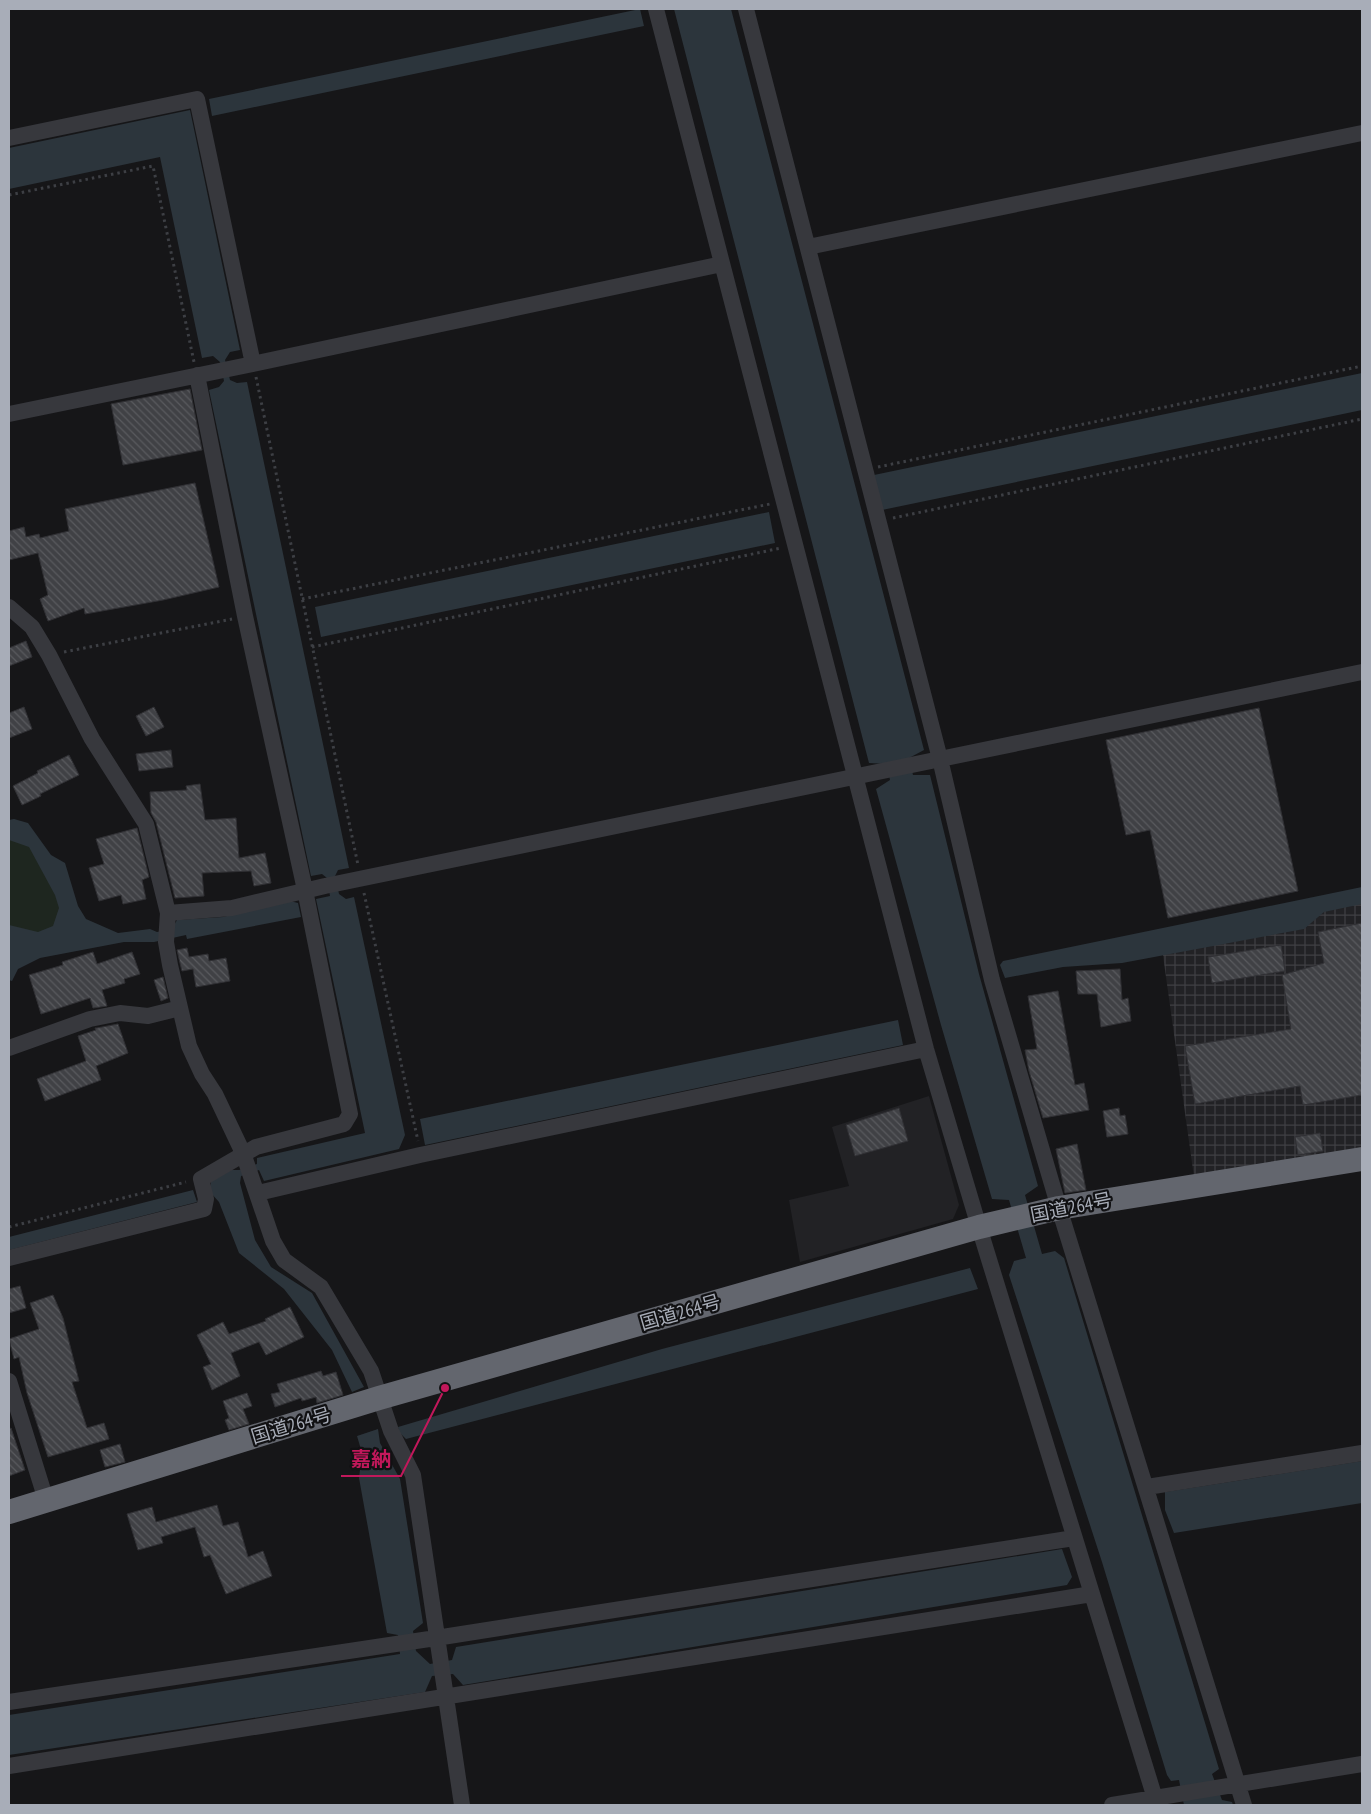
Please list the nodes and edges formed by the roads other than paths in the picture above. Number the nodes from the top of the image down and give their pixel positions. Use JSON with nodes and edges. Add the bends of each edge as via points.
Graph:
{"nodes":[{"id":1,"x":656,"y":9,"type":"edge"},
{"id":2,"x":746,"y":9,"type":"edge"},
{"id":3,"x":1362,"y":133,"type":"edge"},
{"id":4,"x":9,"y":138,"type":"edge"},
{"id":5,"x":808,"y":247,"type":"junction"},
{"id":6,"x":722,"y":264,"type":"junction"},
{"id":7,"x":253,"y":364,"type":"junction"},
{"id":8,"x":197,"y":374,"type":"junction"},
{"id":9,"x":9,"y":414,"type":"edge"},
{"id":10,"x":9,"y":607,"type":"edge"},
{"id":11,"x":1362,"y":672,"type":"edge"},
{"id":12,"x":940,"y":759,"type":"junction"},
{"id":13,"x":854,"y":778,"type":"junction"},
{"id":14,"x":305,"y":890,"type":"junction"},
{"id":15,"x":167,"y":927,"type":"junction"},
{"id":16,"x":180,"y":1008,"type":"junction"},
{"id":17,"x":9,"y":1048,"type":"edge"},
{"id":18,"x":926,"y":1049,"type":"junction"},
{"id":19,"x":1362,"y":1159,"type":"edge"},
{"id":20,"x":247,"y":1164,"type":"junction"},
{"id":21,"x":258,"y":1193,"type":"junction"},
{"id":22,"x":1059,"y":1208,"type":"junction"},
{"id":23,"x":979,"y":1227,"type":"junction"},
{"id":24,"x":9,"y":1258,"type":"edge"},
{"id":25,"x":9,"y":1381,"type":"edge"},
{"id":26,"x":379,"y":1398,"type":"junction"},
{"id":27,"x":1362,"y":1453,"type":"edge"},
{"id":28,"x":1147,"y":1487,"type":"junction"},
{"id":29,"x":46,"y":1500,"type":"junction"},
{"id":30,"x":9,"y":1512,"type":"edge"},
{"id":31,"x":1074,"y":1538,"type":"junction"},
{"id":32,"x":1092,"y":1594,"type":"junction"},
{"id":33,"x":436,"y":1638,"type":"junction"},
{"id":34,"x":445,"y":1698,"type":"junction"},
{"id":35,"x":9,"y":1702,"type":"edge"},
{"id":36,"x":1362,"y":1764,"type":"edge"},
{"id":37,"x":9,"y":1766,"type":"edge"},
{"id":38,"x":1237,"y":1784,"type":"junction"},
{"id":39,"x":1156,"y":1802,"type":"edge"},
{"id":40,"x":462,"y":1805,"type":"edge"},
{"id":41,"x":1112,"y":1805,"type":"edge"},
{"id":42,"x":1244,"y":1805,"type":"edge"}],
"edges":[{"from":1,"to":6,"type":"street"},
{"from":2,"to":5,"type":"street"},
{"from":3,"to":5,"type":"street"},
{"from":4,"to":7,"type":"street","via":[[197,99]]},
{"from":5,"to":12,"type":"street"},
{"from":6,"to":7,"type":"street"},
{"from":6,"to":13,"type":"street"},
{"from":7,"to":8,"type":"street"},
{"from":8,"to":9,"type":"street"},
{"from":8,"to":14,"type":"street","via":[[245,616]]},
{"from":10,"to":15,"type":"street","via":[[32,628],[92,739],[146,824]]},
{"from":11,"to":12,"type":"street"},
{"from":12,"to":13,"type":"street"},
{"from":12,"to":22,"type":"street","via":[[992,980]]},
{"from":13,"to":14,"type":"street"},
{"from":13,"to":18,"type":"street"},
{"from":14,"to":15,"type":"street"},
{"from":14,"to":20,"type":"street","via":[[350,1114],[344,1124],[256,1147]]},
{"from":15,"to":16,"type":"street"},
{"from":16,"to":17,"type":"street","via":[[148,1016],[120,1012],[90,1019]]},
{"from":16,"to":20,"type":"street","via":[[190,1046],[202,1074],[215,1094]]},
{"from":18,"to":21,"type":"street","via":[[420,1154]]},
{"from":18,"to":23,"type":"street"},
{"from":19,"to":22,"type":"highway","name":"国道264号"},
{"from":20,"to":21,"type":"street"},
{"from":20,"to":24,"type":"street","via":[[201,1179],[206,1199],[204,1209]]},
{"from":21,"to":26,"type":"street","via":[[276,1248],[284,1260],[321,1287],[371,1371]]},
{"from":22,"to":23,"type":"highway","name":"国道264号"},
{"from":22,"to":28,"type":"street"},
{"from":23,"to":26,"type":"highway","name":"国道264号"},
{"from":23,"to":31,"type":"street"},
{"from":25,"to":29,"type":"street"},
{"from":26,"to":29,"type":"highway","name":"国道264号"},
{"from":26,"to":33,"type":"street","via":[[413,1475]]},
{"from":27,"to":28,"type":"street"},
{"from":28,"to":38,"type":"street"},
{"from":29,"to":30,"type":"highway","name":"国道264号"},
{"from":31,"to":32,"type":"street"},
{"from":31,"to":33,"type":"street"},
{"from":32,"to":34,"type":"street"},
{"from":32,"to":39,"type":"street"},
{"from":33,"to":34,"type":"street"},
{"from":33,"to":35,"type":"street"},
{"from":34,"to":37,"type":"street"},
{"from":34,"to":40,"type":"street"},
{"from":36,"to":38,"type":"street"},
{"from":38,"to":39,"type":"street"},
{"from":38,"to":42,"type":"street"},
{"from":39,"to":41,"type":"street"}]}
